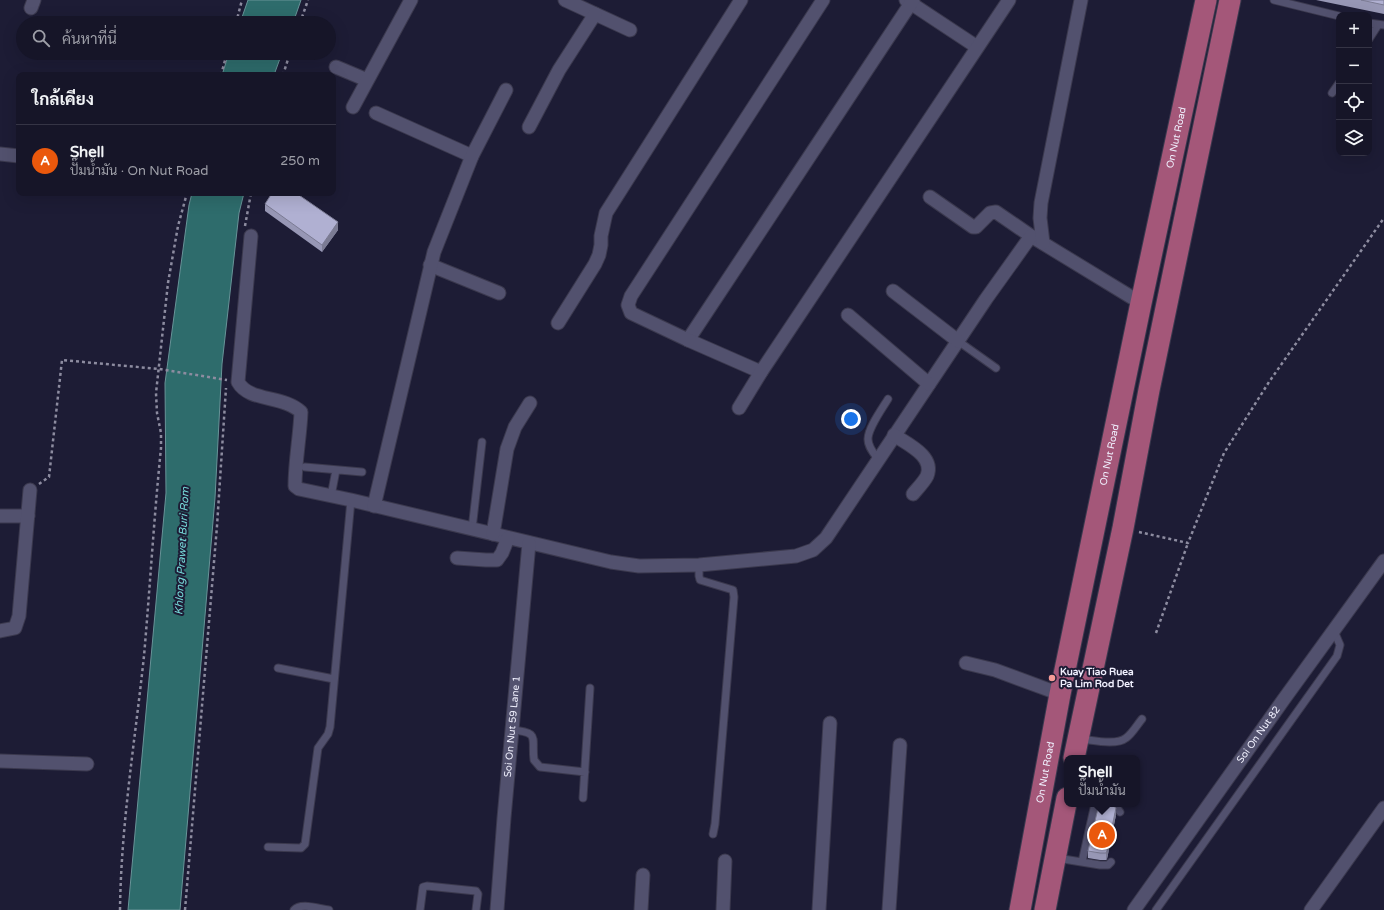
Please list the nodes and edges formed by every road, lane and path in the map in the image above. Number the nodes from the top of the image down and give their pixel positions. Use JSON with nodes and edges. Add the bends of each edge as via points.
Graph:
{"nodes":[{"id":1,"x":242,"y":0,"type":"edge"},
{"id":2,"x":308,"y":0,"type":"edge"},
{"id":3,"x":411,"y":0,"type":"edge"},
{"id":4,"x":565,"y":0,"type":"edge"},
{"id":5,"x":741,"y":0,"type":"edge"},
{"id":6,"x":823,"y":0,"type":"edge"},
{"id":7,"x":1009,"y":0,"type":"edge"},
{"id":8,"x":1081,"y":0,"type":"edge"},
{"id":9,"x":1206,"y":0,"type":"edge"},
{"id":10,"x":1230,"y":0,"type":"edge"},
{"id":11,"x":1274,"y":0,"type":"edge"},
{"id":12,"x":910,"y":1,"type":"edge"},
{"id":13,"x":595,"y":14,"type":"junction"},
{"id":14,"x":1336,"y":15,"type":"edge"},
{"id":15,"x":238,"y":16,"type":"edge"},
{"id":16,"x":302,"y":16,"type":"edge"},
{"id":17,"x":1381,"y":25,"type":"edge"},
{"id":18,"x":630,"y":30,"type":"dead end"},
{"id":19,"x":1372,"y":36,"type":"edge"},
{"id":20,"x":978,"y":47,"type":"junction"},
{"id":21,"x":225,"y":60,"type":"edge"},
{"id":22,"x":288,"y":60,"type":"edge"},
{"id":23,"x":336,"y":66,"type":"dead end"},
{"id":24,"x":222,"y":72,"type":"edge"},
{"id":25,"x":284,"y":72,"type":"edge"},
{"id":26,"x":367,"y":80,"type":"junction"},
{"id":27,"x":1338,"y":84,"type":"edge"},
{"id":28,"x":506,"y":90,"type":"dead end"},
{"id":29,"x":1332,"y":93,"type":"dead end"},
{"id":30,"x":353,"y":107,"type":"dead end"},
{"id":31,"x":376,"y":113,"type":"dead end"},
{"id":32,"x":530,"y":127,"type":"dead end"},
{"id":33,"x":0,"y":154,"type":"edge"},
{"id":34,"x":16,"y":156,"type":"edge"},
{"id":35,"x":472,"y":156,"type":"junction"},
{"id":36,"x":187,"y":196,"type":"edge"},
{"id":37,"x":251,"y":196,"type":"edge"},
{"id":38,"x":930,"y":197,"type":"dead end"},
{"id":39,"x":1384,"y":218,"type":"edge"},
{"id":40,"x":248,"y":234,"type":"joint"},
{"id":41,"x":1031,"y":236,"type":"junction"},
{"id":42,"x":1043,"y":243,"type":"junction"},
{"id":43,"x":431,"y":260,"type":"junction"},
{"id":44,"x":893,"y":291,"type":"dead end"},
{"id":45,"x":499,"y":293,"type":"dead end"},
{"id":46,"x":1141,"y":303,"type":"junction"},
{"id":47,"x":848,"y":315,"type":"dead end"},
{"id":48,"x":558,"y":323,"type":"dead end"},
{"id":49,"x":688,"y":340,"type":"junction"},
{"id":50,"x":958,"y":341,"type":"junction"},
{"id":51,"x":996,"y":368,"type":"dead end"},
{"id":52,"x":159,"y":369,"type":"junction"},
{"id":53,"x":761,"y":372,"type":"junction"},
{"id":54,"x":232,"y":378,"type":"junction"},
{"id":55,"x":929,"y":384,"type":"junction"},
{"id":56,"x":1124,"y":384,"type":"junction"},
{"id":57,"x":1148,"y":390,"type":"junction"},
{"id":58,"x":888,"y":399,"type":"dead end"},
{"id":59,"x":530,"y":403,"type":"dead end"},
{"id":60,"x":739,"y":408,"type":"dead end"},
{"id":61,"x":894,"y":435,"type":"junction"},
{"id":62,"x":482,"y":442,"type":"dead end"},
{"id":63,"x":878,"y":459,"type":"junction"},
{"id":64,"x":306,"y":468,"type":"dead end"},
{"id":65,"x":336,"y":470,"type":"junction"},
{"id":66,"x":362,"y":472,"type":"dead end"},
{"id":67,"x":30,"y":490,"type":"joint"},
{"id":68,"x":913,"y":494,"type":"dead end"},
{"id":69,"x":331,"y":496,"type":"junction"},
{"id":70,"x":351,"y":500,"type":"junction"},
{"id":71,"x":374,"y":506,"type":"junction"},
{"id":72,"x":0,"y":516,"type":"edge"},
{"id":73,"x":28,"y":516,"type":"junction"},
{"id":74,"x":1122,"y":528,"type":"junction"},
{"id":75,"x":472,"y":529,"type":"junction"},
{"id":76,"x":493,"y":534,"type":"junction"},
{"id":77,"x":508,"y":538,"type":"junction"},
{"id":78,"x":529,"y":543,"type":"junction"},
{"id":79,"x":1188,"y":543,"type":"junction"},
{"id":80,"x":457,"y":558,"type":"dead end"},
{"id":81,"x":1384,"y":561,"type":"edge"},
{"id":82,"x":699,"y":565,"type":"junction"},
{"id":83,"x":0,"y":631,"type":"edge"},
{"id":84,"x":1334,"y":631,"type":"junction"},
{"id":85,"x":1156,"y":633,"type":"dead end"},
{"id":86,"x":966,"y":663,"type":"dead end"},
{"id":87,"x":278,"y":668,"type":"dead end"},
{"id":88,"x":334,"y":678,"type":"junction"},
{"id":89,"x":590,"y":688,"type":"dead end"},
{"id":90,"x":1060,"y":694,"type":"junction"},
{"id":91,"x":1142,"y":719,"type":"dead end"},
{"id":92,"x":830,"y":723,"type":"dead end"},
{"id":93,"x":511,"y":730,"type":"junction"},
{"id":94,"x":900,"y":745,"type":"dead end"},
{"id":95,"x":1076,"y":748,"type":"edge"},
{"id":96,"x":0,"y":761,"type":"edge"},
{"id":97,"x":87,"y":764,"type":"dead end"},
{"id":98,"x":585,"y":772,"type":"junction"},
{"id":99,"x":583,"y":798,"type":"dead end"},
{"id":100,"x":1065,"y":807,"type":"edge"},
{"id":101,"x":1094,"y":807,"type":"edge"},
{"id":102,"x":1115,"y":807,"type":"edge"},
{"id":103,"x":1384,"y":808,"type":"edge"},
{"id":104,"x":1120,"y":812,"type":"dead end"},
{"id":105,"x":713,"y":834,"type":"dead end"},
{"id":106,"x":268,"y":847,"type":"dead end"},
{"id":107,"x":1055,"y":857,"type":"junction"},
{"id":108,"x":725,"y":861,"type":"dead end"},
{"id":109,"x":1082,"y":862,"type":"junction"},
{"id":110,"x":1111,"y":862,"type":"dead end"},
{"id":111,"x":643,"y":875,"type":"dead end"},
{"id":112,"x":120,"y":910,"type":"edge"},
{"id":113,"x":185,"y":910,"type":"edge"},
{"id":114,"x":294,"y":910,"type":"edge"},
{"id":115,"x":329,"y":910,"type":"edge"},
{"id":116,"x":420,"y":910,"type":"edge"},
{"id":117,"x":476,"y":910,"type":"edge"},
{"id":118,"x":497,"y":910,"type":"edge"},
{"id":119,"x":640,"y":910,"type":"edge"},
{"id":120,"x":723,"y":910,"type":"edge"},
{"id":121,"x":819,"y":910,"type":"edge"},
{"id":122,"x":889,"y":910,"type":"edge"},
{"id":123,"x":1020,"y":910,"type":"edge"},
{"id":124,"x":1045,"y":910,"type":"edge"},
{"id":125,"x":1134,"y":910,"type":"edge"},
{"id":126,"x":1156,"y":910,"type":"edge"},
{"id":127,"x":1311,"y":910,"type":"edge"}],
"edges":[{"from":1,"to":15,"type":"path"},
{"from":2,"to":16,"type":"path"},
{"from":3,"to":26,"type":"street"},
{"from":4,"to":13,"type":"street"},
{"from":5,"to":48,"type":"street","via":[[606,213],[596,264]]},
{"from":6,"to":49,"type":"street","via":[[631,296],[628,305],[631,313]]},
{"from":7,"to":20,"type":"street"},
{"from":8,"to":42,"type":"street","via":[[1040,203]]},
{"from":9,"to":46,"type":"main road","name":"On Nut Road"},
{"from":10,"to":57,"type":"main road"},
{"from":11,"to":14,"type":"lane"},
{"from":12,"to":20,"type":"street"},
{"from":12,"to":49,"type":"street"},
{"from":13,"to":18,"type":"street"},
{"from":13,"to":32,"type":"street","via":[[559,70]]},
{"from":17,"to":19,"type":"lane"},
{"from":20,"to":53,"type":"street"},
{"from":21,"to":24,"type":"path"},
{"from":22,"to":25,"type":"path"},
{"from":23,"to":26,"type":"street"},
{"from":26,"to":30,"type":"street"},
{"from":27,"to":29,"type":"lane"},
{"from":28,"to":35,"type":"street"},
{"from":31,"to":35,"type":"street"},
{"from":33,"to":34,"type":"street"},
{"from":35,"to":43,"type":"street"},
{"from":36,"to":52,"type":"path","via":[[178,226],[168,284]]},
{"from":37,"to":40,"type":"path"},
{"from":38,"to":41,"type":"street","via":[[973,226],[976,227],[990,213],[996,212]]},
{"from":39,"to":79,"type":"path","via":[[1269,382],[1224,453]]},
{"from":40,"to":54,"type":"street"},
{"from":41,"to":42,"type":"street"},
{"from":41,"to":50,"type":"street"},
{"from":42,"to":46,"type":"street"},
{"from":43,"to":45,"type":"street"},
{"from":43,"to":71,"type":"street"},
{"from":44,"to":50,"type":"street"},
{"from":46,"to":56,"type":"main road","name":"On Nut Road"},
{"from":47,"to":55,"type":"street"},
{"from":49,"to":53,"type":"street"},
{"from":50,"to":51,"type":"lane"},
{"from":50,"to":55,"type":"street"},
{"from":52,"to":54,"type":"path"},
{"from":52,"to":67,"type":"path","via":[[62,360],[49,477]]},
{"from":52,"to":112,"type":"path","via":[[156,393],[161,448],[144,656],[120,881]]},
{"from":53,"to":60,"type":"street"},
{"from":54,"to":69,"type":"street","via":[[248,392],[294,406],[301,412],[295,486]]},
{"from":54,"to":113,"type":"path"},
{"from":55,"to":61,"type":"street"},
{"from":56,"to":57,"type":"main road"},
{"from":56,"to":90,"type":"main road","name":"On Nut Road"},
{"from":57,"to":74,"type":"main road"},
{"from":58,"to":63,"type":"lane","via":[[872,426],[868,439]]},
{"from":59,"to":76,"type":"street","via":[[515,427],[507,449]]},
{"from":61,"to":63,"type":"street"},
{"from":61,"to":68,"type":"street","via":[[926,460],[926,476]]},
{"from":62,"to":75,"type":"lane"},
{"from":63,"to":82,"type":"street","via":[[826,538],[813,550],[796,556]]},
{"from":64,"to":65,"type":"lane"},
{"from":65,"to":66,"type":"lane"},
{"from":65,"to":69,"type":"lane"},
{"from":67,"to":73,"type":"street"},
{"from":69,"to":70,"type":"street"},
{"from":70,"to":71,"type":"street"},
{"from":70,"to":88,"type":"lane"},
{"from":71,"to":75,"type":"street"},
{"from":72,"to":73,"type":"street"},
{"from":73,"to":83,"type":"street","via":[[19,616],[15,628]]},
{"from":74,"to":79,"type":"path"},
{"from":74,"to":95,"type":"main road"},
{"from":75,"to":76,"type":"street"},
{"from":76,"to":77,"type":"street"},
{"from":77,"to":78,"type":"street"},
{"from":77,"to":80,"type":"street","via":[[497,560]]},
{"from":78,"to":82,"type":"street","via":[[610,562],[639,566]]},
{"from":78,"to":93,"type":"street","name":"Soi On Nut 59 Lane 1"},
{"from":79,"to":85,"type":"path"},
{"from":81,"to":84,"type":"street","name":"Soi On Nut 82"},
{"from":82,"to":105,"type":"lane","via":[[700,580],[732,590],[734,597]]},
{"from":84,"to":125,"type":"street","name":"Soi On Nut 82"},
{"from":84,"to":126,"type":"lane","via":[[1340,645],[1337,656]]},
{"from":86,"to":90,"type":"street","via":[[1001,672]]},
{"from":87,"to":88,"type":"lane"},
{"from":88,"to":106,"type":"lane","via":[[330,727],[318,748],[305,844],[301,848]]},
{"from":89,"to":98,"type":"lane"},
{"from":90,"to":123,"type":"main road","name":"On Nut Road"},
{"from":91,"to":95,"type":"lane","via":[[1126,738],[1118,742]]},
{"from":92,"to":121,"type":"street"},
{"from":93,"to":98,"type":"lane","via":[[529,732],[534,745],[534,760],[540,767]]},
{"from":93,"to":118,"type":"street","name":"Soi On Nut 59 Lane 1"},
{"from":94,"to":122,"type":"street"},
{"from":96,"to":97,"type":"street"},
{"from":98,"to":99,"type":"lane"},
{"from":100,"to":107,"type":"main road"},
{"from":101,"to":109,"type":"lane"},
{"from":102,"to":104,"type":"lane"},
{"from":103,"to":127,"type":"street"},
{"from":107,"to":109,"type":"lane"},
{"from":107,"to":124,"type":"main road"},
{"from":108,"to":120,"type":"street"},
{"from":109,"to":110,"type":"lane","via":[[1105,866]]},
{"from":111,"to":119,"type":"street"},
{"from":114,"to":115,"type":"lane","via":[[303,906]]},
{"from":116,"to":117,"type":"lane","via":[[423,887],[427,886],[476,891]]}]}
